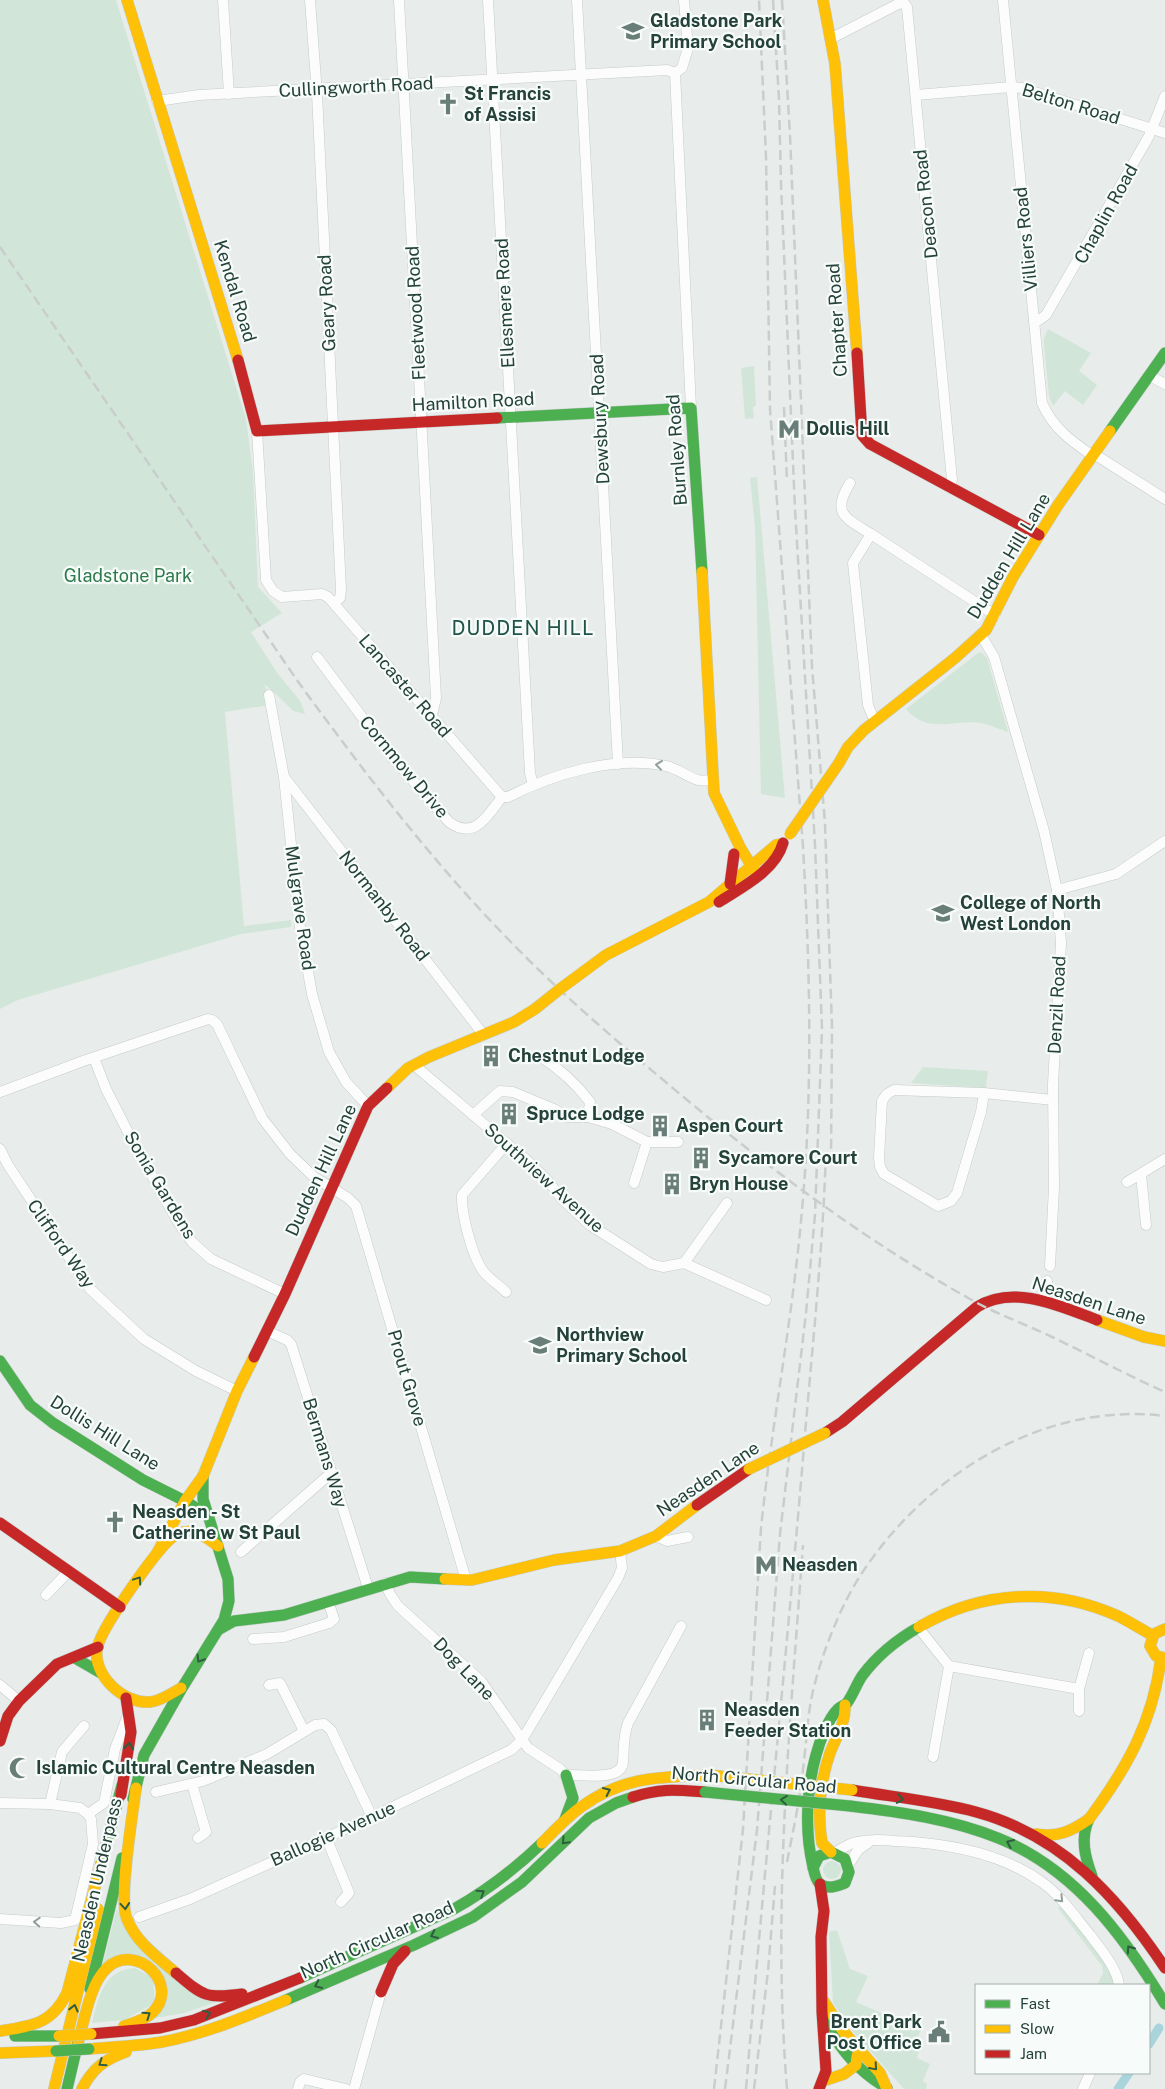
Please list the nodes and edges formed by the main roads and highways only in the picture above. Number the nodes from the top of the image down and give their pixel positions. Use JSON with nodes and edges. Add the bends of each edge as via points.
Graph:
{"nodes":[{"id":1,"x":127,"y":0,"type":"edge"},
{"id":2,"x":824,"y":0,"type":"edge"},
{"id":3,"x":1165,"y":353,"type":"edge"},
{"id":4,"x":691,"y":408,"type":"joint"},
{"id":5,"x":257,"y":431,"type":"joint"},
{"id":6,"x":1038,"y":535,"type":"junction"},
{"id":7,"x":726,"y":822,"type":"junction"},
{"id":8,"x":738,"y":841,"type":"junction"},
{"id":9,"x":776,"y":847,"type":"junction"},
{"id":10,"x":734,"y":854,"type":"junction"},
{"id":11,"x":752,"y":870,"type":"junction"},
{"id":12,"x":730,"y":884,"type":"junction"},
{"id":13,"x":709,"y":902,"type":"junction"},
{"id":14,"x":1165,"y":1341,"type":"edge"},
{"id":15,"x":0,"y":1362,"type":"edge"},
{"id":16,"x":203,"y":1476,"type":"junction"},
{"id":17,"x":185,"y":1501,"type":"junction"},
{"id":18,"x":207,"y":1515,"type":"junction"},
{"id":19,"x":0,"y":1523,"type":"edge"},
{"id":20,"x":218,"y":1546,"type":"junction"},
{"id":21,"x":157,"y":1552,"type":"junction"},
{"id":22,"x":228,"y":1579,"type":"junction"},
{"id":23,"x":120,"y":1607,"type":"junction"},
{"id":24,"x":253,"y":1617,"type":"junction"},
{"id":25,"x":1165,"y":1629,"type":"edge"},
{"id":26,"x":218,"y":1630,"type":"junction"},
{"id":27,"x":1152,"y":1635,"type":"junction"},
{"id":28,"x":98,"y":1647,"type":"junction"},
{"id":29,"x":75,"y":1658,"type":"junction"},
{"id":30,"x":1163,"y":1658,"type":"edge"},
{"id":31,"x":101,"y":1672,"type":"junction"},
{"id":32,"x":182,"y":1688,"type":"junction"},
{"id":33,"x":126,"y":1698,"type":"junction"},
{"id":34,"x":845,"y":1705,"type":"junction"},
{"id":35,"x":0,"y":1741,"type":"edge"},
{"id":36,"x":566,"y":1775,"type":"road end"},
{"id":37,"x":122,"y":1785,"type":"junction"},
{"id":38,"x":136,"y":1788,"type":"junction"},
{"id":39,"x":1089,"y":1819,"type":"junction"},
{"id":40,"x":564,"y":1820,"type":"junction"},
{"id":41,"x":1034,"y":1834,"type":"junction"},
{"id":42,"x":833,"y":1852,"type":"junction"},
{"id":43,"x":814,"y":1868,"type":"junction"},
{"id":44,"x":1092,"y":1876,"type":"junction"},
{"id":45,"x":820,"y":1884,"type":"junction"},
{"id":46,"x":838,"y":1887,"type":"junction"},
{"id":47,"x":824,"y":1911,"type":"junction"},
{"id":48,"x":414,"y":1945,"type":"junction"},
{"id":49,"x":363,"y":1965,"type":"junction"},
{"id":50,"x":1165,"y":1968,"type":"edge"},
{"id":51,"x":311,"y":1974,"type":"junction"},
{"id":52,"x":1165,"y":2004,"type":"edge"},
{"id":53,"x":822,"y":2006,"type":"junction"},
{"id":54,"x":0,"y":2032,"type":"edge"},
{"id":55,"x":96,"y":2034,"type":"junction"},
{"id":56,"x":0,"y":2036,"type":"edge"},
{"id":57,"x":182,"y":2037,"type":"junction"},
{"id":58,"x":78,"y":2043,"type":"junction"},
{"id":59,"x":857,"y":2048,"type":"junction"},
{"id":60,"x":845,"y":2052,"type":"junction"},
{"id":61,"x":0,"y":2053,"type":"edge"},
{"id":62,"x":38,"y":2053,"type":"junction"},
{"id":63,"x":0,"y":2059,"type":"edge"},
{"id":64,"x":856,"y":2065,"type":"junction"},
{"id":65,"x":821,"y":2085,"type":"edge"},
{"id":66,"x":54,"y":2089,"type":"edge"},
{"id":67,"x":67,"y":2089,"type":"edge"},
{"id":68,"x":82,"y":2089,"type":"edge"},
{"id":69,"x":887,"y":2089,"type":"edge"}],
"edges":[{"from":1,"to":5,"type":"main road","name":"Kendal Road"},
{"from":2,"to":6,"type":"main road","name":"Chapter Road","via":[[834,64],[848,222],[862,435],[870,444]]},
{"from":3,"to":6,"type":"main road","name":"Dudden Hill Lane"},
{"from":4,"to":5,"type":"main road","name":"Hamilton Road"},
{"from":4,"to":7,"type":"main road","name":"Burnley Road","via":[[714,793]]},
{"from":6,"to":9,"type":"main road","name":"Dudden Hill Lane","bridge":true,"via":[[981,636],[855,739],[790,834]]},
{"from":7,"to":8,"type":"main road","name":"Burnley Road"},
{"from":7,"to":10,"type":"main road","name":"Burnley Road"},
{"from":8,"to":9,"type":"main road","via":[[760,851]]},
{"from":8,"to":11,"type":"main road","name":"Burnley Road"},
{"from":9,"to":11,"type":"main road","name":"Dudden Hill Lane","via":[[780,853]]},
{"from":10,"to":11,"type":"main road","name":"Burnley Road"},
{"from":10,"to":12,"type":"main road","name":"Burnley Road"},
{"from":11,"to":12,"type":"main road","name":"Dudden Hill Lane"},
{"from":11,"to":13,"type":"main road","name":"Dudden Hill Lane","via":[[754,880],[718,902]]},
{"from":12,"to":13,"type":"main road","name":"Dudden Hill Lane"},
{"from":13,"to":16,"type":"main road","name":"Dudden Hill Lane","bridge":true,"via":[[606,955],[514,1022],[408,1068],[368,1106],[285,1294],[237,1391]]},
{"from":14,"to":24,"type":"main road","name":"Neasden Lane","bridge":true,"via":[[1119,1330],[1044,1301],[993,1298],[977,1307],[842,1422],[825,1433],[759,1462],[656,1536],[620,1551],[554,1560],[466,1580],[418,1576],[284,1615]]},
{"from":15,"to":17,"type":"main road","name":"Dollis Hill Lane","via":[[30,1405],[53,1423],[143,1480]]},
{"from":16,"to":17,"type":"main road","name":"Dudden Hill Lane"},
{"from":16,"to":18,"type":"main road","name":"Dudden Hill Lane"},
{"from":17,"to":18,"type":"main road","name":"Dollis Hill Lane"},
{"from":17,"to":21,"type":"main road","name":"Dudden Hill Lane"},
{"from":18,"to":20,"type":"main road","name":"Dudden Hill Lane"},
{"from":19,"to":23,"type":"main road"},
{"from":20,"to":21,"type":"main road","via":[[200,1533],[185,1531],[170,1539]]},
{"from":20,"to":22,"type":"main road","name":"Dudden Hill Lane"},
{"from":23,"to":21,"type":"main road","one_way":true},
{"from":22,"to":24,"type":"main road","via":[[233,1600]]},
{"from":22,"to":26,"type":"main road","name":"Neasden Underpass","via":[[229,1600]]},
{"from":23,"to":28,"type":"main road"},
{"from":24,"to":26,"type":"main road","name":"Neasden Lane","via":[[240,1617]]},
{"from":25,"to":27,"type":"main road"},
{"from":26,"to":32,"type":"main road","name":"Neasden Underpass","one_way":true},
{"from":27,"to":30,"type":"main road","via":[[1151,1651]]},
{"from":27,"to":34,"type":"main road","via":[[1128,1619],[1101,1608],[1052,1597],[998,1596],[955,1607],[917,1626],[871,1665]]},
{"from":28,"to":29,"type":"main road"},
{"from":28,"to":31,"type":"main road"},
{"from":29,"to":31,"type":"main road"},
{"from":29,"to":35,"type":"main road","via":[[57,1664],[19,1701],[8,1716]]},
{"from":30,"to":39,"type":"main road","via":[[1144,1733]]},
{"from":31,"to":33,"type":"main road"},
{"from":32,"to":33,"type":"main road","via":[[154,1702]]},
{"from":32,"to":38,"type":"main road","name":"Neasden Underpass","via":[[144,1755]]},
{"from":37,"to":33,"type":"main road","name":"Neasden Underpass","one_way":true,"via":[[130,1740]]},
{"from":34,"to":42,"type":"main road","via":[[846,1713],[828,1758],[821,1802],[822,1843]]},
{"from":34,"to":43,"type":"main road","via":[[838,1708],[828,1727],[814,1765],[808,1833]]},
{"from":36,"to":40,"type":"main road","via":[[573,1798]]},
{"from":37,"to":54,"type":"main road","via":[[63,2004],[44,2021]]},
{"from":66,"to":37,"type":"main road","name":"Neasden Underpass","one_way":true,"via":[[102,1892]]},
{"from":38,"to":51,"type":"main road","one_way":true,"via":[[124,1903],[126,1918],[142,1944],[207,1996],[237,1996]]},
{"from":38,"to":58,"type":"main road","name":"Neasden Underpass"},
{"from":39,"to":41,"type":"main road","via":[[1063,1834]]},
{"from":39,"to":44,"type":"main road","via":[[1084,1847]]},
{"from":40,"to":41,"type":"main road","name":"North Circular Road","one_way":true,"bridge":true,"via":[[593,1798],[628,1783],[666,1775],[709,1775],[852,1790],[979,1812]]},
{"from":51,"to":40,"type":"main road","name":"North Circular Road","one_way":true,"via":[[477,1896],[521,1863]]},
{"from":41,"to":44,"type":"main road","name":"North Circular Road"},
{"from":42,"to":43,"type":"main road","via":[[819,1856]]},
{"from":42,"to":46,"type":"main road","via":[[844,1857],[849,1864],[849,1876]]},
{"from":43,"to":45,"type":"main road"},
{"from":44,"to":50,"type":"main road","name":"North Circular Road","via":[[1122,1908]]},
{"from":45,"to":46,"type":"main road"},
{"from":45,"to":47,"type":"main road"},
{"from":46,"to":47,"type":"main road"},
{"from":47,"to":53,"type":"main road"},
{"from":48,"to":49,"type":"main road","name":"North Circular Road"},
{"from":48,"to":49,"type":"main road","via":[[397,1956],[388,1970],[382,1992],[376,1975]]},
{"from":52,"to":48,"type":"main road","name":"North Circular Road","one_way":true,"bridge":true,"via":[[1138,1961],[1102,1914],[1071,1882],[1042,1860],[999,1839],[950,1824],[850,1806],[668,1788],[629,1798],[601,1811],[504,1896],[473,1917]]},
{"from":49,"to":57,"type":"main road","name":"North Circular Road","one_way":true,"via":[[236,2021]]},
{"from":55,"to":51,"type":"main road","name":"North Circular Road","one_way":true,"via":[[160,2028],[194,2020]]},
{"from":53,"to":59,"type":"main road"},
{"from":53,"to":60,"type":"main road","via":[[828,2028]]},
{"from":53,"to":65,"type":"main road","via":[[826,2072]]},
{"from":55,"to":56,"type":"main road","name":"North Circular Road","bridge":true},
{"from":55,"to":58,"type":"main road","one_way":true,"via":[[142,2019],[156,2008],[161,1982],[148,1964],[123,1959],[108,1968],[96,1987]]},
{"from":57,"to":62,"type":"main road","name":"North Circular Road","bridge":true,"via":[[138,2046]]},
{"from":57,"to":68,"type":"main road","one_way":true,"via":[[103,2061],[93,2069]]},
{"from":58,"to":67,"type":"main road","name":"Neasden Underpass"},
{"from":59,"to":60,"type":"main road"},
{"from":59,"to":64,"type":"main road"},
{"from":59,"to":69,"type":"main road","one_way":true,"via":[[880,2073]]},
{"from":60,"to":64,"type":"main road"},
{"from":60,"to":65,"type":"main road"},
{"from":61,"to":62,"type":"main road","name":"North Circular Road"},
{"from":62,"to":63,"type":"main road"},
{"from":64,"to":65,"type":"main road"},
{"from":64,"to":69,"type":"main road"}]}
